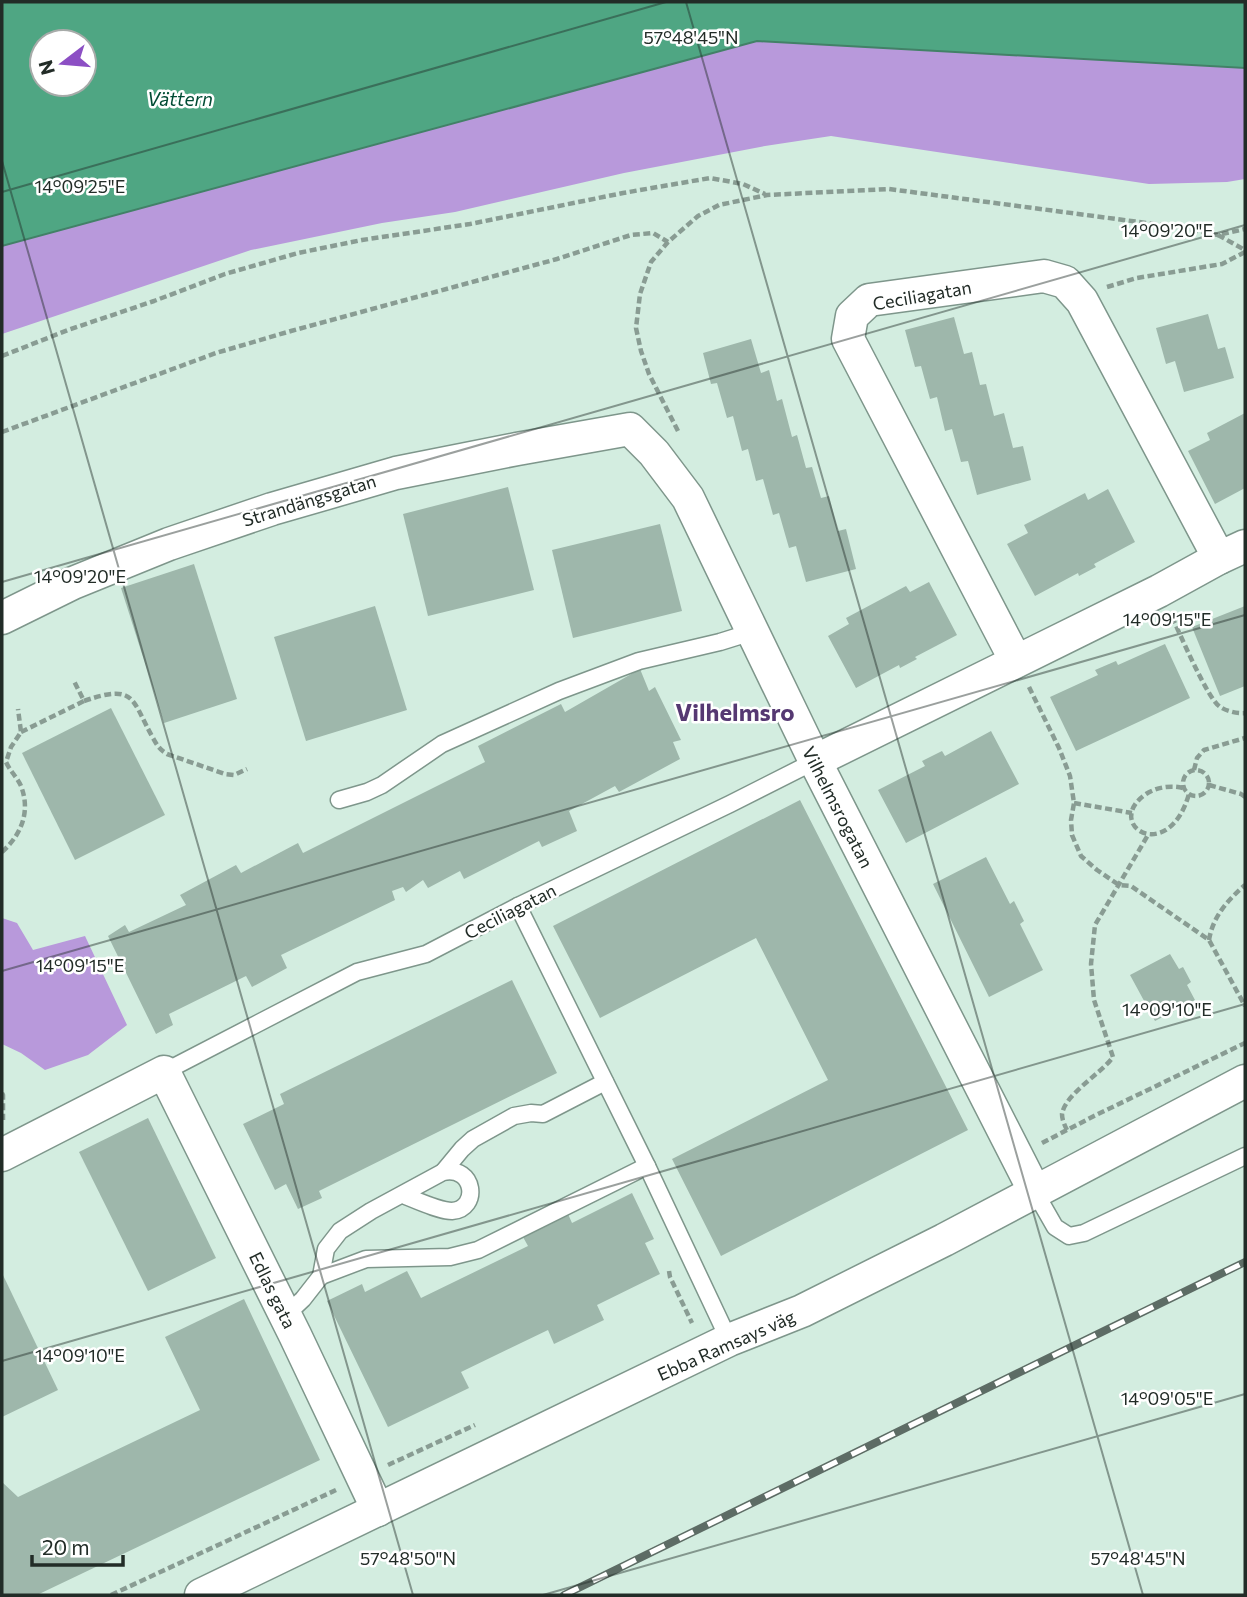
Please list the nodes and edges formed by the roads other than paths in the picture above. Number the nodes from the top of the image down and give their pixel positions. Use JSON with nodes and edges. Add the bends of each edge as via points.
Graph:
{"nodes":[{"id":1,"x":630,"y":429,"type":"joint"},
{"id":2,"x":1232,"y":552,"type":"edge"},
{"id":3,"x":2,"y":618,"type":"edge"},
{"id":4,"x":752,"y":632,"type":"junction"},
{"id":5,"x":1016,"y":661,"type":"junction"},
{"id":6,"x":814,"y":761,"type":"junction"},
{"id":7,"x":339,"y":800,"type":"dead end"},
{"id":8,"x":519,"y":906,"type":"junction"},
{"id":9,"x":164,"y":1072,"type":"junction"},
{"id":10,"x":1245,"y":1081,"type":"edge"},
{"id":11,"x":605,"y":1082,"type":"junction"},
{"id":12,"x":2,"y":1155,"type":"edge"},
{"id":13,"x":1245,"y":1156,"type":"edge"},
{"id":14,"x":647,"y":1166,"type":"junction"},
{"id":15,"x":443,"y":1172,"type":"junction"},
{"id":16,"x":1035,"y":1192,"type":"junction"},
{"id":17,"x":403,"y":1195,"type":"junction"},
{"id":18,"x":321,"y":1276,"type":"junction"},
{"id":19,"x":285,"y":1316,"type":"junction"},
{"id":20,"x":729,"y":1340,"type":"junction"},
{"id":21,"x":378,"y":1510,"type":"junction"},
{"id":22,"x":201,"y":1595,"type":"edge"}],
"edges":[{"from":1,"to":3,"type":"street","name":"Strandängsgatan","via":[[396,473],[272,509],[169,544]]},
{"from":1,"to":4,"type":"street","name":"Vilhelmsrogatan","via":[[688,498]]},
{"from":2,"to":5,"type":"street","name":"Ceciliagatan"},
{"from":2,"to":5,"type":"street","name":"Ceciliagatan","via":[[1082,300],[1065,282],[1044,276],[869,300],[852,316],[848,340]]},
{"from":4,"to":6,"type":"street","name":"Vilhelmsrogatan"},
{"from":4,"to":7,"type":"lane","via":[[639,661],[559,691],[442,744],[382,785]]},
{"from":5,"to":6,"type":"street","name":"Ceciliagatan"},
{"from":6,"to":8,"type":"lane","name":"Ceciliagatan"},
{"from":6,"to":16,"type":"street","name":"Vilhelmsrogatan"},
{"from":8,"to":9,"type":"lane","name":"Ceciliagatan","via":[[426,954],[357,972]]},
{"from":8,"to":11,"type":"lane"},
{"from":9,"to":12,"type":"street","name":"Ceciliagatan"},
{"from":9,"to":19,"type":"street","name":"Edlas gata"},
{"from":10,"to":16,"type":"street","name":"Ebba Ramsays väg"},
{"from":11,"to":14,"type":"lane"},
{"from":11,"to":15,"type":"lane","via":[[543,1114],[514,1116],[473,1139]]},
{"from":13,"to":16,"type":"lane","via":[[1069,1236],[1055,1227]]},
{"from":14,"to":18,"type":"lane","via":[[478,1250],[450,1257],[366,1259]]},
{"from":14,"to":20,"type":"lane"},
{"from":15,"to":17,"type":"lane"},
{"from":15,"to":17,"type":"lane","via":[[463,1175],[470,1186],[469,1199],[461,1208],[449,1211]]},
{"from":16,"to":20,"type":"street","name":"Ebba Ramsays väg","via":[[802,1311]]},
{"from":17,"to":18,"type":"lane","via":[[340,1231],[326,1249]]},
{"from":18,"to":19,"type":"lane"},
{"from":19,"to":21,"type":"street","name":"Edlas gata"},
{"from":20,"to":21,"type":"street","name":"Ebba Ramsays väg"},
{"from":21,"to":22,"type":"street","name":"Ebba Ramsays väg"}]}
